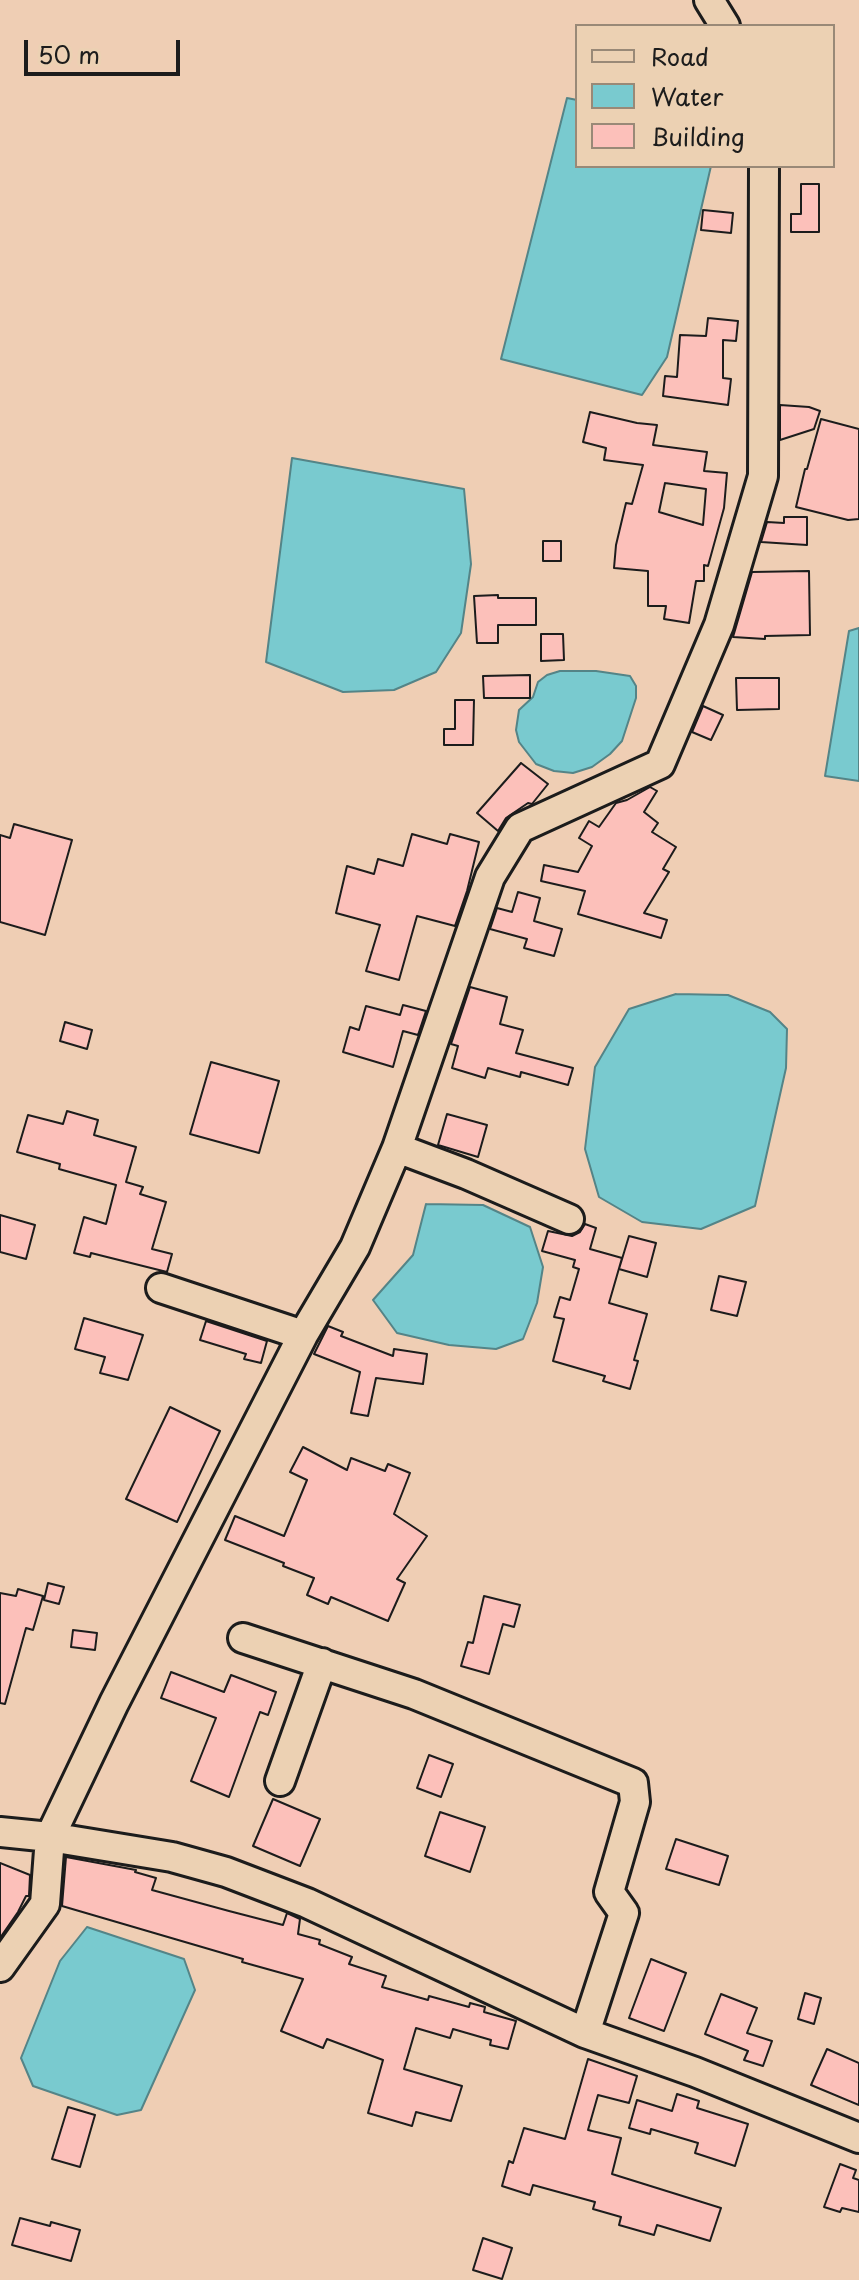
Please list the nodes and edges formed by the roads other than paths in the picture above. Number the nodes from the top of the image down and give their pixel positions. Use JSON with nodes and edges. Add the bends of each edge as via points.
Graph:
{"nodes":[{"id":1,"x":709,"y":0,"type":"edge"},
{"id":2,"x":724,"y":24,"type":"edge"},
{"id":3,"x":764,"y":168,"type":"edge"},
{"id":4,"x":397,"y":1148,"type":"junction"},
{"id":5,"x":569,"y":1219,"type":"dead end"},
{"id":6,"x":161,"y":1288,"type":"dead end"},
{"id":7,"x":303,"y":1335,"type":"junction"},
{"id":8,"x":243,"y":1638,"type":"dead end"},
{"id":9,"x":322,"y":1663,"type":"junction"},
{"id":10,"x":280,"y":1781,"type":"dead end"},
{"id":11,"x":0,"y":1832,"type":"edge"},
{"id":12,"x":50,"y":1837,"type":"junction"},
{"id":13,"x":0,"y":1967,"type":"edge"},
{"id":14,"x":585,"y":2033,"type":"junction"},
{"id":15,"x":859,"y":2138,"type":"edge"}],
"edges":[{"from":1,"to":2,"type":"street"},
{"from":3,"to":4,"type":"street","via":[[763,476],[719,625],[660,764],[520,828],[490,877]]},
{"from":4,"to":5,"type":"street"},
{"from":4,"to":7,"type":"street","via":[[355,1247]]},
{"from":6,"to":7,"type":"street"},
{"from":7,"to":12,"type":"street"},
{"from":8,"to":9,"type":"street"},
{"from":9,"to":10,"type":"street"},
{"from":9,"to":14,"type":"street","via":[[414,1694],[633,1783],[635,1802],[609,1892],[624,1913]]},
{"from":11,"to":12,"type":"street"},
{"from":12,"to":13,"type":"street","via":[[45,1904]]},
{"from":12,"to":14,"type":"street","via":[[172,1857],[226,1872],[307,1903]]},
{"from":14,"to":15,"type":"street"}]}
